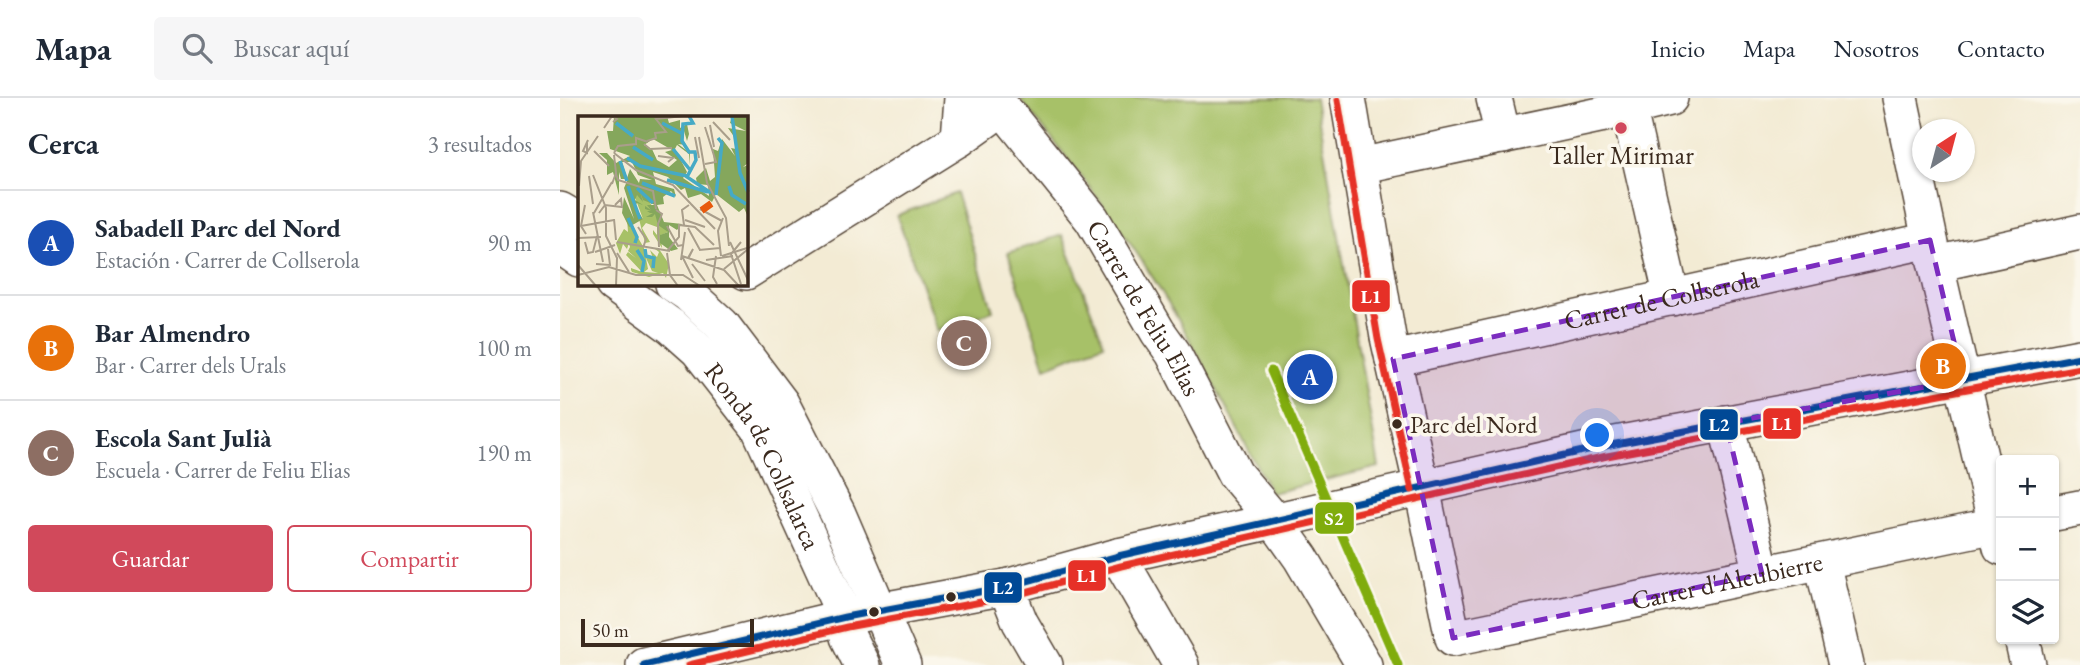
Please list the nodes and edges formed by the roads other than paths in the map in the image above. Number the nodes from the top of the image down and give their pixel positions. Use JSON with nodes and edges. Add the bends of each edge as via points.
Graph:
{"nodes":[{"id":1,"x":962,"y":98,"type":"edge"},
{"id":2,"x":1348,"y":98,"type":"edge"},
{"id":3,"x":1494,"y":98,"type":"edge"},
{"id":4,"x":1670,"y":98,"type":"edge"},
{"id":5,"x":1900,"y":98,"type":"edge"},
{"id":6,"x":995,"y":102,"type":"edge"},
{"id":7,"x":1628,"y":103,"type":"edge"},
{"id":8,"x":1503,"y":136,"type":"junction"},
{"id":9,"x":959,"y":139,"type":"junction"},
{"id":10,"x":1359,"y":166,"type":"junction"},
{"id":11,"x":560,"y":209,"type":"edge"},
{"id":12,"x":578,"y":220,"type":"edge"},
{"id":13,"x":2080,"y":232,"type":"edge"},
{"id":14,"x":560,"y":246,"type":"edge"},
{"id":15,"x":1933,"y":252,"type":"junction"},
{"id":16,"x":578,"y":259,"type":"edge"},
{"id":17,"x":747,"y":271,"type":"edge"},
{"id":18,"x":614,"y":285,"type":"edge"},
{"id":19,"x":674,"y":285,"type":"edge"},
{"id":20,"x":729,"y":285,"type":"edge"},
{"id":21,"x":1672,"y":298,"type":"junction"},
{"id":22,"x":703,"y":308,"type":"junction"},
{"id":23,"x":678,"y":333,"type":"junction"},
{"id":24,"x":2080,"y":356,"type":"edge"},
{"id":25,"x":1393,"y":359,"type":"junction"},
{"id":26,"x":1963,"y":380,"type":"junction"},
{"id":27,"x":1726,"y":423,"type":"junction"},
{"id":28,"x":1422,"y":488,"type":"junction"},
{"id":29,"x":2080,"y":508,"type":"edge"},
{"id":30,"x":2059,"y":512,"type":"edge"},
{"id":31,"x":1997,"y":518,"type":"edge"},
{"id":32,"x":1274,"y":520,"type":"junction"},
{"id":33,"x":1996,"y":533,"type":"edge"},
{"id":34,"x":1118,"y":556,"type":"junction"},
{"id":35,"x":1822,"y":562,"type":"junction"},
{"id":36,"x":1762,"y":574,"type":"junction"},
{"id":37,"x":1006,"y":587,"type":"junction"},
{"id":38,"x":883,"y":609,"type":"junction"},
{"id":39,"x":845,"y":617,"type":"junction"},
{"id":40,"x":2023,"y":644,"type":"edge"},
{"id":41,"x":1357,"y":662,"type":"edge"},
{"id":42,"x":662,"y":663,"type":"edge"},
{"id":43,"x":862,"y":665,"type":"edge"},
{"id":44,"x":903,"y":665,"type":"edge"},
{"id":45,"x":1045,"y":665,"type":"edge"},
{"id":46,"x":1181,"y":665,"type":"edge"},
{"id":47,"x":1846,"y":665,"type":"edge"},
{"id":48,"x":2028,"y":665,"type":"edge"}],
"edges":[{"from":1,"to":9,"type":"street"},
{"from":2,"to":10,"type":"street"},
{"from":3,"to":8,"type":"street"},
{"from":4,"to":7,"type":"street"},
{"from":5,"to":15,"type":"street"},
{"from":6,"to":9,"type":"street","via":[[987,119]]},
{"from":6,"to":32,"type":"street","name":"Carrer de Feliu Elias","via":[[1092,219],[1173,353],[1235,474]]},
{"from":7,"to":8,"type":"street"},
{"from":7,"to":21,"type":"street"},
{"from":8,"to":10,"type":"street"},
{"from":9,"to":17,"type":"street"},
{"from":10,"to":25,"type":"street"},
{"from":11,"to":12,"type":"street"},
{"from":13,"to":15,"type":"street","name":"Carrer de Collserola"},
{"from":14,"to":16,"type":"street"},
{"from":15,"to":21,"type":"street","name":"Carrer de Collserola"},
{"from":15,"to":26,"type":"street"},
{"from":18,"to":23,"type":"street","name":"Ronda de Collsalarca"},
{"from":19,"to":22,"type":"street","name":"Ronda de Collsalarca"},
{"from":20,"to":22,"type":"street"},
{"from":21,"to":25,"type":"street","name":"Carrer de Collserola"},
{"from":22,"to":23,"type":"street"},
{"from":22,"to":38,"type":"street","name":"Ronda de Collsalarca","via":[[722,325],[781,404]]},
{"from":23,"to":39,"type":"street","name":"Ronda de Collsalarca","via":[[698,350],[759,428]]},
{"from":24,"to":26,"type":"street"},
{"from":25,"to":28,"type":"street"},
{"from":26,"to":27,"type":"street"},
{"from":26,"to":31,"type":"street"},
{"from":27,"to":28,"type":"street"},
{"from":27,"to":36,"type":"street"},
{"from":28,"to":32,"type":"street"},
{"from":28,"to":36,"type":"street","name":"Carrer d'Alcubierre","via":[[1453,638]]},
{"from":29,"to":30,"type":"street"},
{"from":32,"to":34,"type":"street"},
{"from":32,"to":41,"type":"street","name":"Carrer de Feliu Elias","via":[[1301,558]]},
{"from":33,"to":35,"type":"street","name":"Carrer d'Alcubierre"},
{"from":34,"to":37,"type":"street"},
{"from":34,"to":46,"type":"street"},
{"from":35,"to":36,"type":"street","name":"Carrer d'Alcubierre"},
{"from":35,"to":47,"type":"street"},
{"from":37,"to":38,"type":"street"},
{"from":37,"to":45,"type":"street"},
{"from":38,"to":39,"type":"street"},
{"from":38,"to":44,"type":"street","name":"Ronda de Collsalarca"},
{"from":39,"to":42,"type":"street"},
{"from":39,"to":43,"type":"street","name":"Ronda de Collsalarca","via":[[848,637]]},
{"from":40,"to":48,"type":"street"}]}
